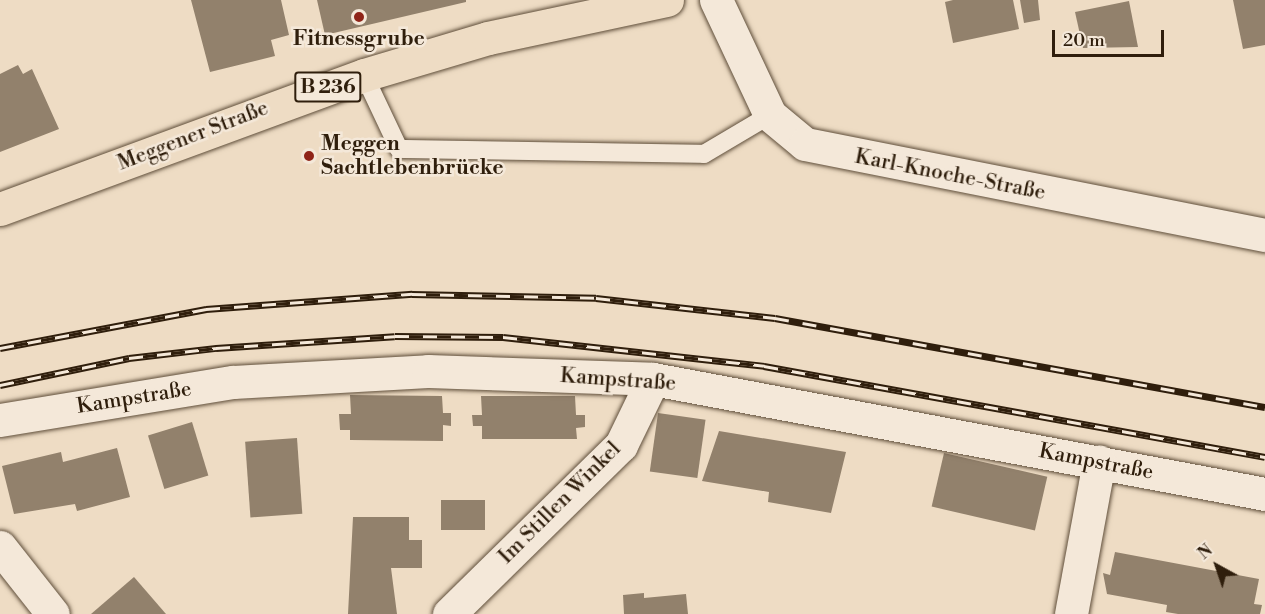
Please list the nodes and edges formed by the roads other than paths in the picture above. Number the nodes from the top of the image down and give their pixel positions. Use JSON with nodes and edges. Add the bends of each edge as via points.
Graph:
{"nodes":[{"id":1,"x":667,"y":0,"type":"edge"},
{"id":2,"x":716,"y":0,"type":"edge"},
{"id":3,"x":364,"y":75,"type":"junction"},
{"id":4,"x":770,"y":115,"type":"junction"},
{"id":5,"x":0,"y":209,"type":"edge"},
{"id":6,"x":1265,"y":235,"type":"edge"},
{"id":7,"x":653,"y":379,"type":"junction"},
{"id":8,"x":0,"y":420,"type":"edge"},
{"id":9,"x":1099,"y":462,"type":"junction"},
{"id":10,"x":1265,"y":494,"type":"edge"},
{"id":11,"x":0,"y":547,"type":"edge"},
{"id":12,"x":53,"y":614,"type":"edge"},
{"id":13,"x":449,"y":614,"type":"edge"},
{"id":14,"x":1071,"y":614,"type":"edge"}],
"edges":[{"from":1,"to":3,"type":"main road","name":"Meggener Straße","number":"B 236","via":[[498,36]]},
{"from":2,"to":4,"type":"street","name":"Karl-Knoche-Straße"},
{"from":3,"to":4,"type":"lane","via":[[399,148],[704,154]]},
{"from":3,"to":5,"type":"main road","name":"Meggener Straße","number":"B 236"},
{"from":4,"to":6,"type":"street","name":"Karl-Knoche-Straße","via":[[806,144],[845,155]]},
{"from":7,"to":8,"type":"street","name":"Kampstraße","via":[[428,371],[244,381]]},
{"from":7,"to":9,"type":"street","name":"Kampstraße"},
{"from":7,"to":13,"type":"street","name":"Im Stillen Winkel","via":[[621,446]]},
{"from":9,"to":10,"type":"street","name":"Kampstraße"},
{"from":9,"to":14,"type":"street"},
{"from":11,"to":12,"type":"street"}]}
